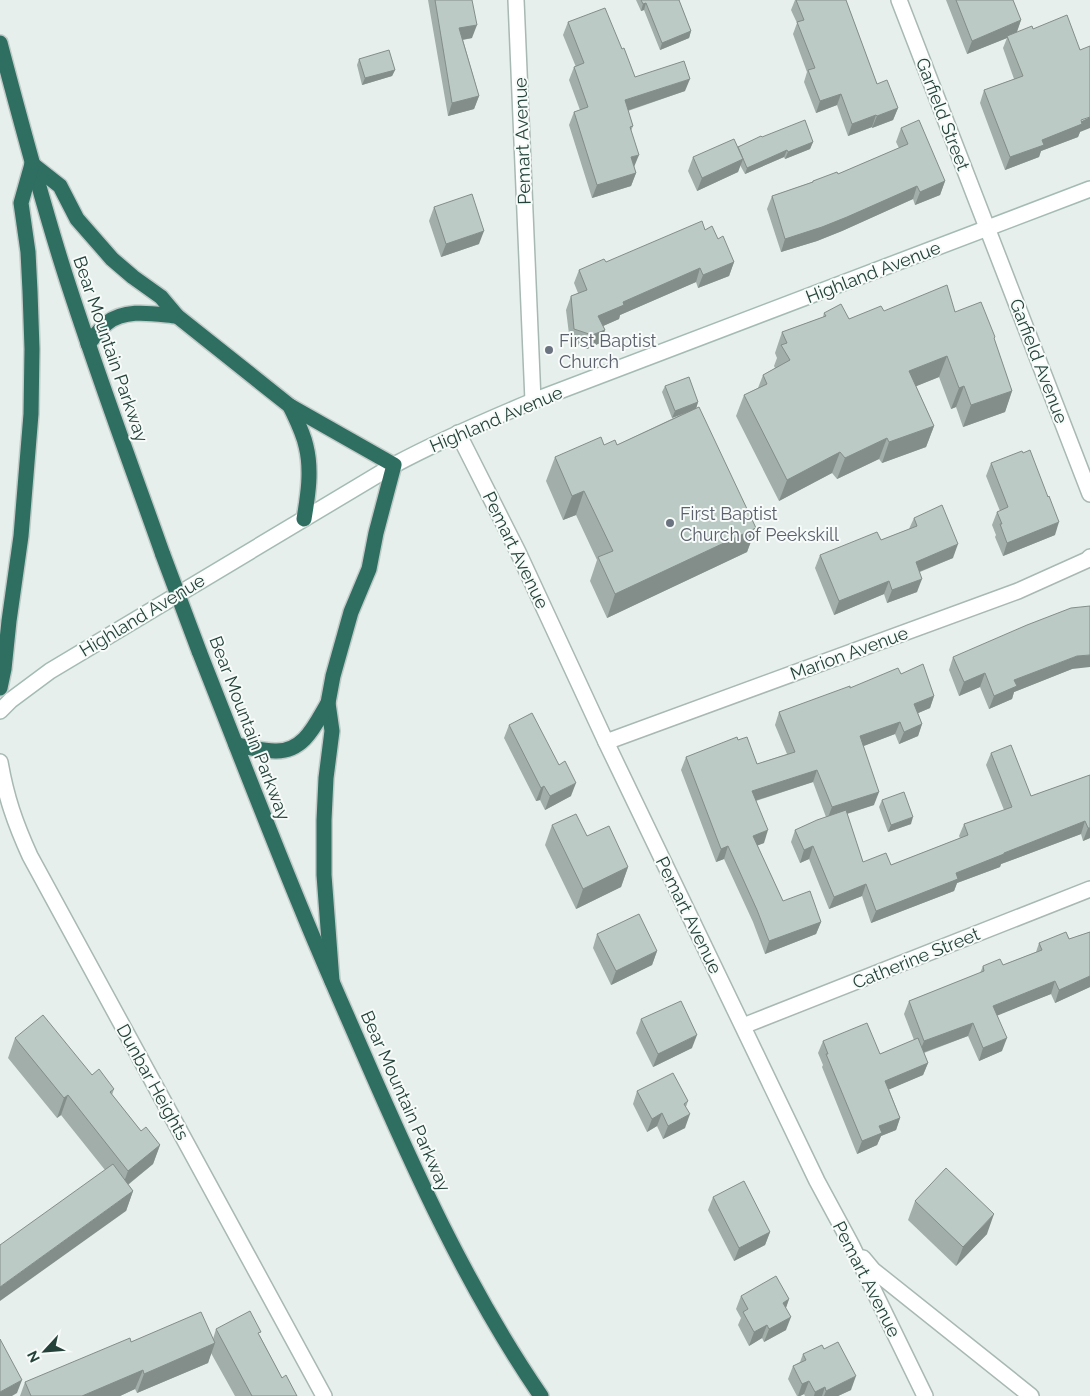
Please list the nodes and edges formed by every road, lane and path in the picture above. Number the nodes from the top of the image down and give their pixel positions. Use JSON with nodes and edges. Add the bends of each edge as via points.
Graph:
{"nodes":[{"id":1,"x":516,"y":0,"type":"edge"},
{"id":2,"x":899,"y":0,"type":"edge"},
{"id":3,"x":0,"y":43,"type":"edge"},
{"id":4,"x":32,"y":164,"type":"junction"},
{"id":5,"x":1090,"y":189,"type":"edge"},
{"id":6,"x":987,"y":228,"type":"junction"},
{"id":7,"x":177,"y":316,"type":"junction"},
{"id":8,"x":88,"y":344,"type":"junction"},
{"id":9,"x":533,"y":402,"type":"junction"},
{"id":10,"x":290,"y":406,"type":"junction"},
{"id":11,"x":458,"y":432,"type":"junction"},
{"id":12,"x":394,"y":466,"type":"junction"},
{"id":13,"x":1090,"y":494,"type":"edge"},
{"id":14,"x":304,"y":519,"type":"junction"},
{"id":15,"x":1090,"y":557,"type":"edge"},
{"id":16,"x":0,"y":688,"type":"edge"},
{"id":17,"x":328,"y":703,"type":"junction"},
{"id":18,"x":0,"y":710,"type":"edge"},
{"id":19,"x":606,"y":742,"type":"junction"},
{"id":20,"x":236,"y":745,"type":"junction"},
{"id":21,"x":0,"y":762,"type":"edge"},
{"id":22,"x":1090,"y":889,"type":"edge"},
{"id":23,"x":332,"y":981,"type":"junction"},
{"id":24,"x":743,"y":1026,"type":"junction"},
{"id":25,"x":851,"y":1244,"type":"junction"},
{"id":26,"x":324,"y":1396,"type":"edge"},
{"id":27,"x":541,"y":1396,"type":"edge"},
{"id":28,"x":925,"y":1396,"type":"edge"},
{"id":29,"x":1031,"y":1396,"type":"edge"}],
"edges":[{"from":1,"to":9,"type":"street","name":"Pemart Avenue"},
{"from":2,"to":6,"type":"street","name":"Garfield Street"},
{"from":3,"to":4,"type":"highway","name":"Bear Mountain Parkway"},
{"from":4,"to":7,"type":"highway","via":[[60,186],[77,219],[112,259],[161,297]]},
{"from":4,"to":8,"type":"highway","name":"Bear Mountain Parkway"},
{"from":4,"to":16,"type":"highway","via":[[21,203],[30,291],[31,414],[21,536]]},
{"from":5,"to":6,"type":"street","name":"Highland Avenue"},
{"from":6,"to":9,"type":"street","name":"Highland Avenue"},
{"from":6,"to":13,"type":"street","name":"Garfield Avenue"},
{"from":7,"to":8,"type":"highway","via":[[140,313],[119,316]]},
{"from":7,"to":10,"type":"highway"},
{"from":8,"to":20,"type":"highway","name":"Bear Mountain Parkway","bridge":true,"via":[[163,555]]},
{"from":9,"to":11,"type":"street","name":"Highland Avenue"},
{"from":10,"to":12,"type":"highway"},
{"from":10,"to":14,"type":"highway","via":[[309,459]]},
{"from":11,"to":12,"type":"street","name":"Highland Avenue"},
{"from":11,"to":19,"type":"street","name":"Pemart Avenue"},
{"from":12,"to":14,"type":"street","name":"Highland Avenue"},
{"from":12,"to":17,"type":"highway","via":[[369,569],[351,612]]},
{"from":14,"to":18,"type":"street","name":"Highland Avenue","via":[[50,671]]},
{"from":15,"to":19,"type":"street","name":"Marion Avenue","via":[[1018,591]]},
{"from":17,"to":20,"type":"highway","via":[[311,732],[294,748],[273,752]]},
{"from":17,"to":23,"type":"highway","via":[[332,731],[326,787],[324,875]]},
{"from":19,"to":24,"type":"street","name":"Pemart Avenue"},
{"from":20,"to":23,"type":"highway","name":"Bear Mountain Parkway"},
{"from":21,"to":26,"type":"street","name":"Dunbar Heights","via":[[14,821],[30,856]]},
{"from":22,"to":24,"type":"street","name":"Catherine Street"},
{"from":23,"to":27,"type":"highway","name":"Bear Mountain Parkway","via":[[445,1232],[483,1303]]},
{"from":24,"to":25,"type":"street","name":"Pemart Avenue"},
{"from":25,"to":28,"type":"street","name":"Pemart Avenue"},
{"from":25,"to":29,"type":"street","via":[[874,1270]]}]}
